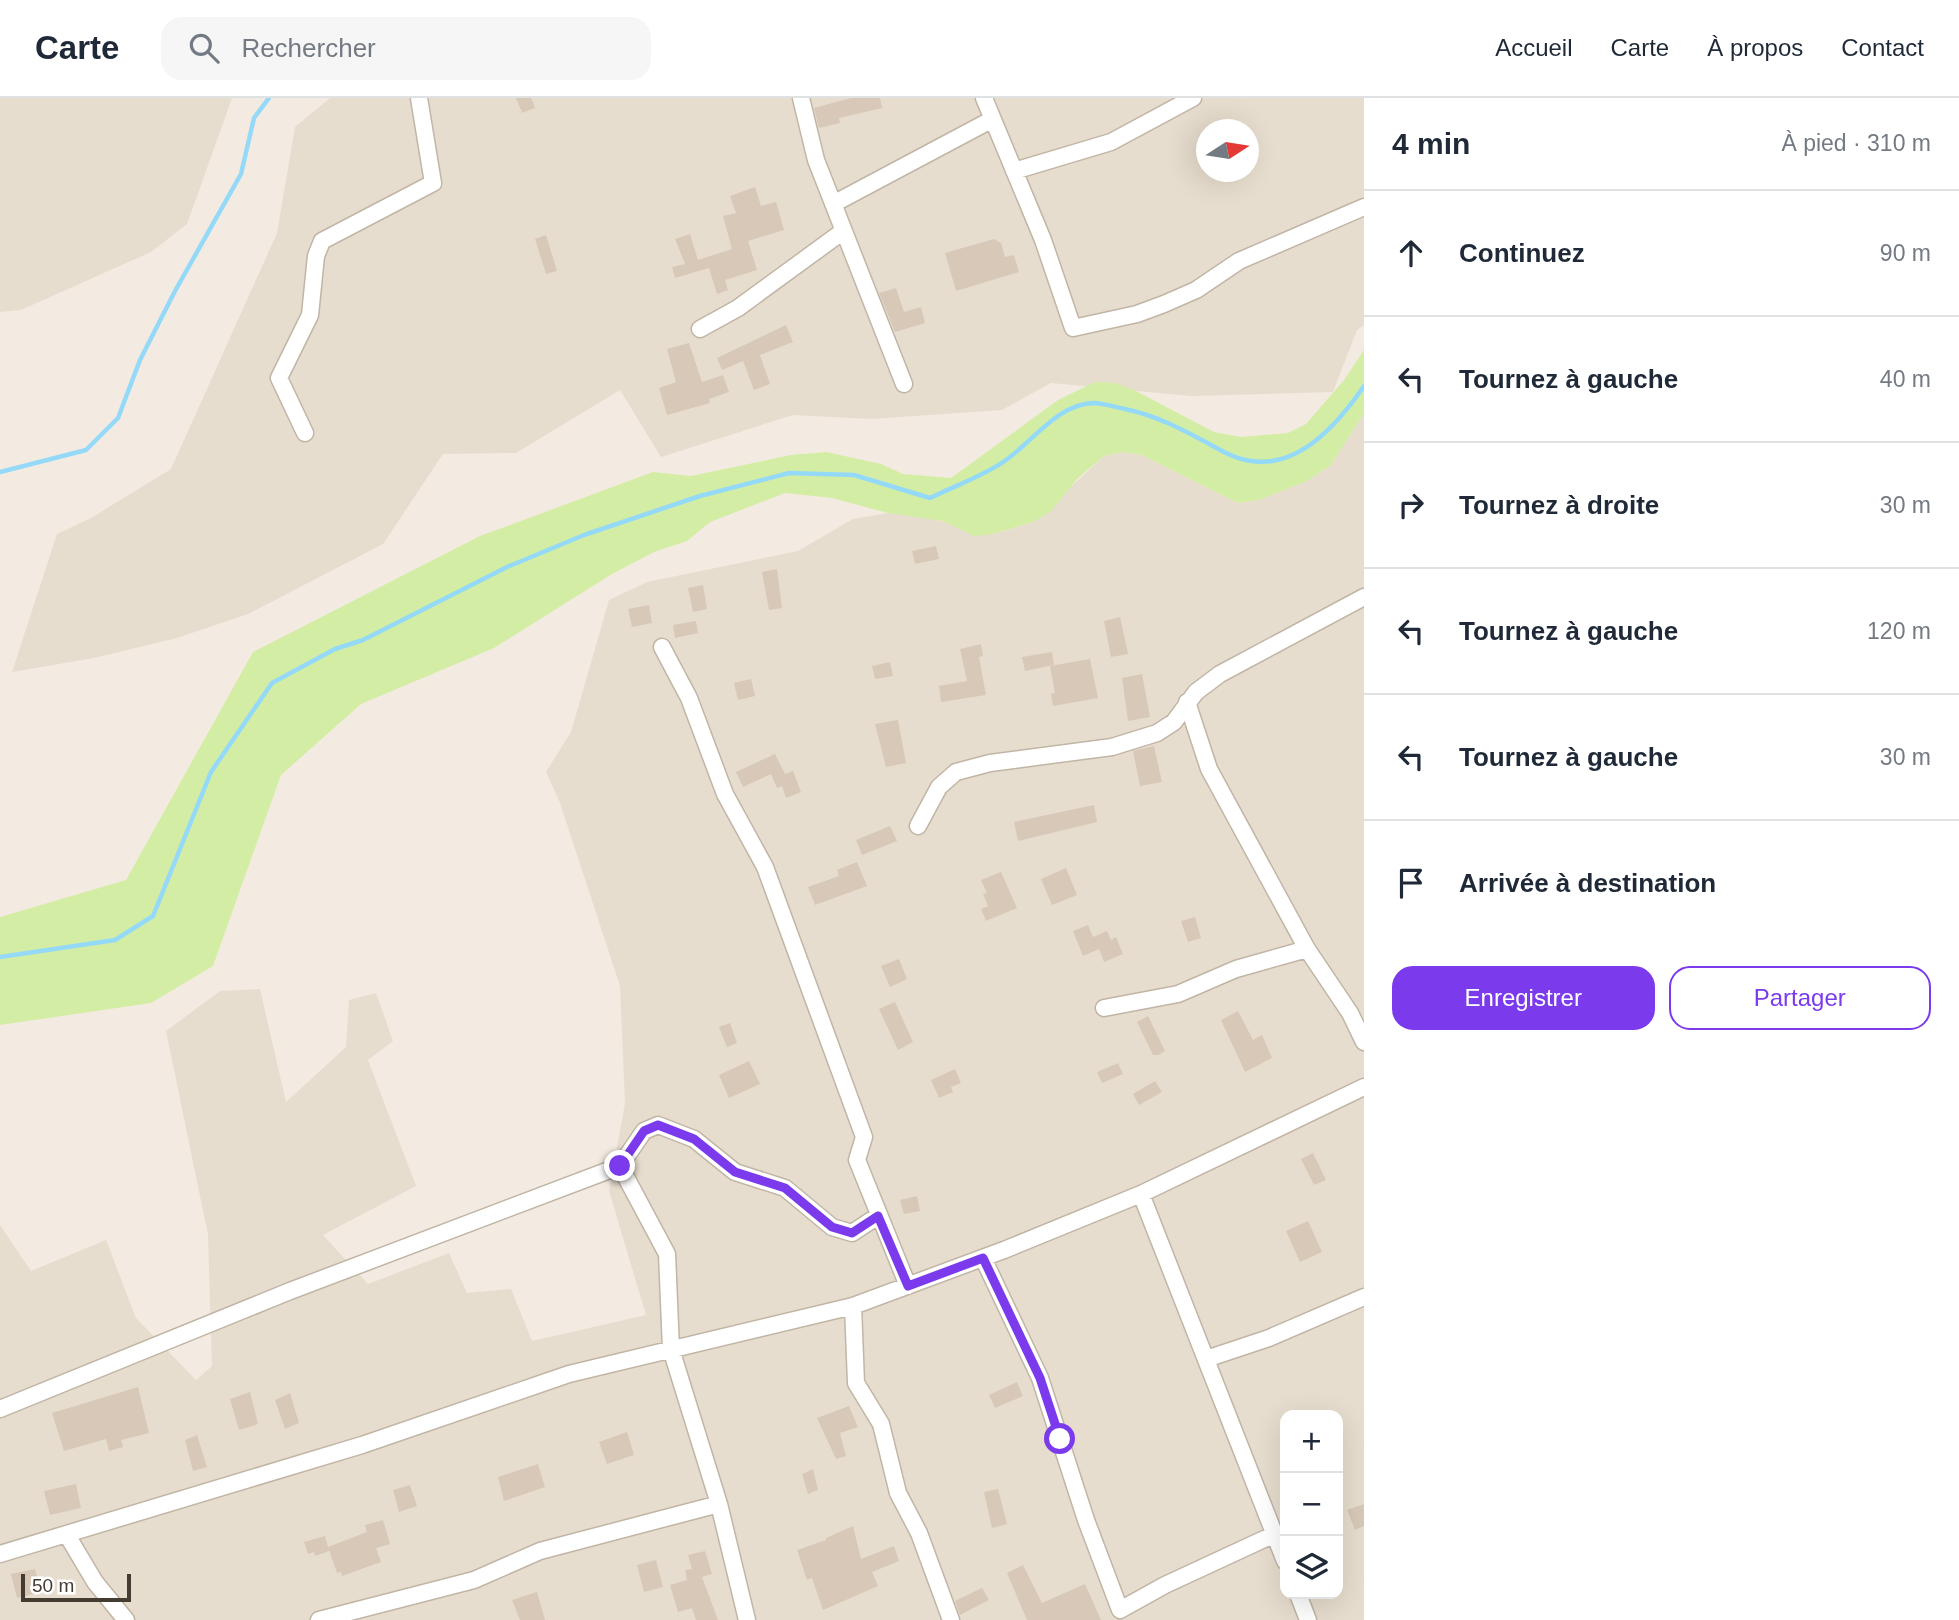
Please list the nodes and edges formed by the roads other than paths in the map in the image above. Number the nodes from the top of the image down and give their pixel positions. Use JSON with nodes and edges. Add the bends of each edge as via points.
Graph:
{"nodes":[{"id":1,"x":419,"y":98,"type":"edge"},
{"id":2,"x":801,"y":98,"type":"edge"},
{"id":3,"x":984,"y":98,"type":"edge"},
{"id":4,"x":1193,"y":98,"type":"edge"},
{"id":5,"x":991,"y":120,"type":"junction"},
{"id":6,"x":1014,"y":171,"type":"junction"},
{"id":7,"x":833,"y":204,"type":"junction"},
{"id":8,"x":1364,"y":207,"type":"edge"},
{"id":9,"x":842,"y":232,"type":"junction"},
{"id":10,"x":700,"y":329,"type":"dead end"},
{"id":11,"x":904,"y":384,"type":"dead end"},
{"id":12,"x":305,"y":433,"type":"dead end"},
{"id":13,"x":1364,"y":597,"type":"edge"},
{"id":14,"x":662,"y":648,"type":"dead end"},
{"id":15,"x":1187,"y":702,"type":"junction"},
{"id":16,"x":918,"y":826,"type":"dead end"},
{"id":17,"x":1307,"y":950,"type":"junction"},
{"id":18,"x":1104,"y":1008,"type":"dead end"},
{"id":19,"x":1364,"y":1042,"type":"edge"},
{"id":20,"x":1364,"y":1087,"type":"edge"},
{"id":21,"x":620,"y":1166,"type":"junction"},
{"id":22,"x":1141,"y":1194,"type":"junction"},
{"id":23,"x":878,"y":1216,"type":"junction"},
{"id":24,"x":983,"y":1258,"type":"junction"},
{"id":25,"x":908,"y":1286,"type":"junction"},
{"id":26,"x":1364,"y":1297,"type":"edge"},
{"id":27,"x":853,"y":1306,"type":"junction"},
{"id":28,"x":671,"y":1349,"type":"junction"},
{"id":29,"x":1206,"y":1359,"type":"junction"},
{"id":30,"x":0,"y":1409,"type":"edge"},
{"id":31,"x":719,"y":1504,"type":"junction"},
{"id":32,"x":1275,"y":1534,"type":"junction"},
{"id":33,"x":67,"y":1535,"type":"junction"},
{"id":34,"x":1280,"y":1548,"type":"edge"},
{"id":35,"x":0,"y":1554,"type":"edge"},
{"id":36,"x":1300,"y":1599,"type":"edge"},
{"id":37,"x":125,"y":1620,"type":"edge"},
{"id":38,"x":319,"y":1620,"type":"edge"},
{"id":39,"x":747,"y":1620,"type":"edge"},
{"id":40,"x":951,"y":1620,"type":"edge"},
{"id":41,"x":1308,"y":1620,"type":"edge"}],
"edges":[{"from":1,"to":12,"type":"street","via":[[433,183],[323,241],[316,256],[310,315],[279,378]]},
{"from":2,"to":7,"type":"street","via":[[816,160]]},
{"from":3,"to":5,"type":"street"},
{"from":4,"to":6,"type":"street","via":[[1111,142]]},
{"from":5,"to":6,"type":"street"},
{"from":5,"to":7,"type":"street"},
{"from":6,"to":8,"type":"street","via":[[1073,328],[1164,304],[1196,290],[1239,261]]},
{"from":7,"to":9,"type":"street"},
{"from":9,"to":10,"type":"street","via":[[738,308]]},
{"from":9,"to":11,"type":"street"},
{"from":13,"to":15,"type":"street","via":[[1220,674]]},
{"from":14,"to":23,"type":"street","via":[[689,698],[725,794],[773,888],[864,1138],[857,1158]]},
{"from":15,"to":16,"type":"street","via":[[1168,727],[1128,743],[956,772],[939,787]]},
{"from":15,"to":17,"type":"street","via":[[1209,769]]},
{"from":17,"to":18,"type":"street","via":[[1236,969],[1178,994]]},
{"from":17,"to":19,"type":"street"},
{"from":20,"to":22,"type":"street"},
{"from":21,"to":23,"type":"street","via":[[644,1131],[658,1125],[694,1139],[735,1172],[785,1188],[832,1227],[852,1233]]},
{"from":21,"to":28,"type":"street","via":[[667,1254]]},
{"from":21,"to":30,"type":"street","via":[[290,1291]]},
{"from":22,"to":24,"type":"street"},
{"from":22,"to":29,"type":"street"},
{"from":23,"to":25,"type":"street"},
{"from":24,"to":25,"type":"street"},
{"from":24,"to":32,"type":"street","via":[[1040,1378],[1120,1609]]},
{"from":25,"to":27,"type":"street"},
{"from":26,"to":29,"type":"street"},
{"from":27,"to":28,"type":"street"},
{"from":27,"to":40,"type":"street","via":[[856,1383],[881,1424],[898,1493],[919,1533]]},
{"from":28,"to":31,"type":"street"},
{"from":28,"to":33,"type":"street","via":[[569,1374],[362,1445]]},
{"from":29,"to":32,"type":"street"},
{"from":31,"to":38,"type":"street","via":[[540,1551],[474,1580]]},
{"from":31,"to":39,"type":"street"},
{"from":32,"to":34,"type":"street"},
{"from":33,"to":35,"type":"street"},
{"from":33,"to":37,"type":"street"},
{"from":36,"to":41,"type":"street"}]}
